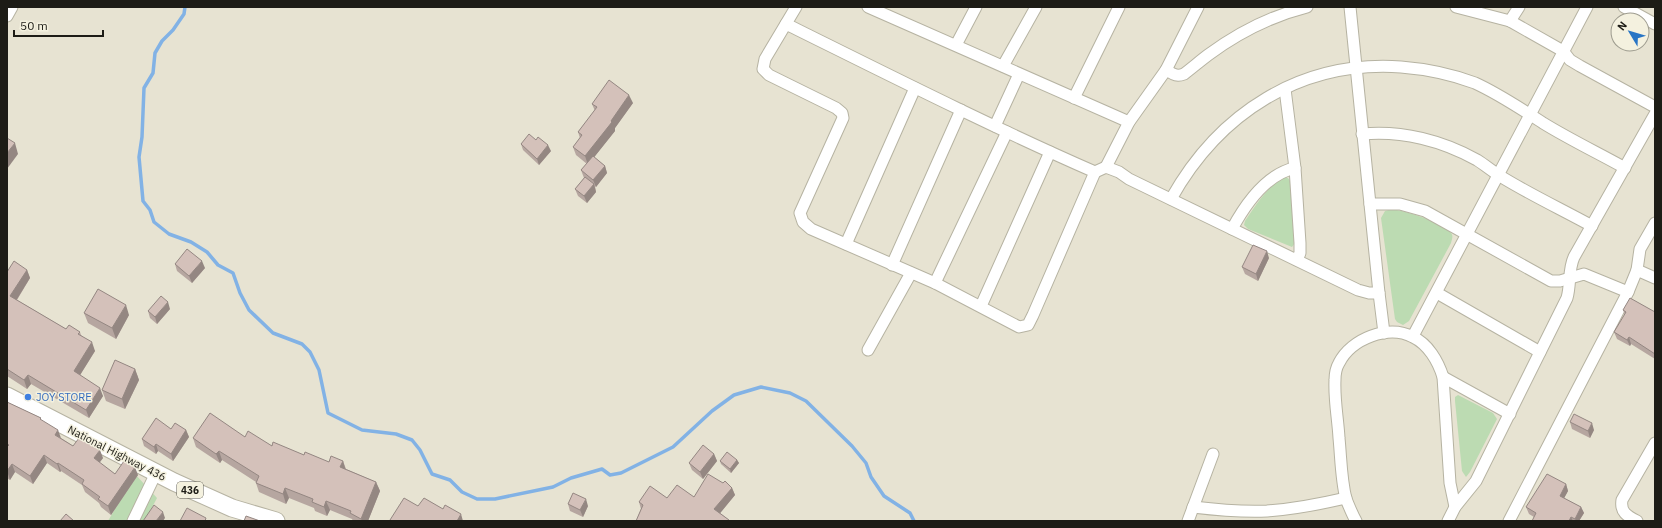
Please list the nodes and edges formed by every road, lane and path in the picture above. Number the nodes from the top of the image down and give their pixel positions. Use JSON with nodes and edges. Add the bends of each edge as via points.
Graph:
{"nodes":[{"id":1,"x":12,"y":7,"type":"edge"},
{"id":2,"x":796,"y":7,"type":"edge"},
{"id":3,"x":868,"y":7,"type":"edge"},
{"id":4,"x":976,"y":7,"type":"edge"},
{"id":5,"x":1036,"y":7,"type":"edge"},
{"id":6,"x":1119,"y":7,"type":"edge"},
{"id":7,"x":1198,"y":7,"type":"edge"},
{"id":8,"x":1307,"y":7,"type":"edge"},
{"id":9,"x":1350,"y":7,"type":"edge"},
{"id":10,"x":1456,"y":7,"type":"edge"},
{"id":11,"x":1459,"y":7,"type":"edge"},
{"id":12,"x":1519,"y":7,"type":"edge"},
{"id":13,"x":1587,"y":7,"type":"edge"},
{"id":14,"x":1624,"y":7,"type":"edge"},
{"id":15,"x":7,"y":16,"type":"edge"},
{"id":16,"x":1510,"y":21,"type":"junction"},
{"id":17,"x":786,"y":24,"type":"junction"},
{"id":18,"x":1655,"y":24,"type":"edge"},
{"id":19,"x":956,"y":45,"type":"junction"},
{"id":20,"x":1563,"y":51,"type":"junction"},
{"id":21,"x":1003,"y":66,"type":"junction"},
{"id":22,"x":1356,"y":67,"type":"junction"},
{"id":23,"x":1166,"y":70,"type":"junction"},
{"id":24,"x":1019,"y":74,"type":"junction"},
{"id":25,"x":915,"y":88,"type":"junction"},
{"id":26,"x":1285,"y":89,"type":"junction"},
{"id":27,"x":1074,"y":98,"type":"junction"},
{"id":28,"x":1655,"y":107,"type":"edge"},
{"id":29,"x":961,"y":110,"type":"junction"},
{"id":30,"x":1655,"y":114,"type":"edge"},
{"id":31,"x":1532,"y":115,"type":"junction"},
{"id":32,"x":1129,"y":122,"type":"junction"},
{"id":33,"x":995,"y":126,"type":"junction"},
{"id":34,"x":1007,"y":132,"type":"junction"},
{"id":35,"x":1362,"y":134,"type":"junction"},
{"id":36,"x":1050,"y":152,"type":"junction"},
{"id":37,"x":1106,"y":167,"type":"junction"},
{"id":38,"x":1294,"y":168,"type":"junction"},
{"id":39,"x":1625,"y":168,"type":"junction"},
{"id":40,"x":1095,"y":172,"type":"junction"},
{"id":41,"x":1499,"y":175,"type":"junction"},
{"id":42,"x":1172,"y":199,"type":"junction"},
{"id":43,"x":1370,"y":204,"type":"junction"},
{"id":44,"x":1655,"y":223,"type":"edge"},
{"id":45,"x":1592,"y":226,"type":"junction"},
{"id":46,"x":1232,"y":229,"type":"junction"},
{"id":47,"x":1467,"y":235,"type":"junction"},
{"id":48,"x":846,"y":244,"type":"junction"},
{"id":49,"x":1297,"y":260,"type":"junction"},
{"id":50,"x":892,"y":265,"type":"junction"},
{"id":51,"x":1637,"y":270,"type":"junction"},
{"id":52,"x":911,"y":273,"type":"junction"},
{"id":53,"x":1570,"y":278,"type":"junction"},
{"id":54,"x":1655,"y":278,"type":"edge"},
{"id":55,"x":935,"y":283,"type":"junction"},
{"id":56,"x":1628,"y":292,"type":"junction"},
{"id":57,"x":1379,"y":293,"type":"junction"},
{"id":58,"x":1437,"y":293,"type":"junction"},
{"id":59,"x":981,"y":306,"type":"junction"},
{"id":60,"x":1384,"y":333,"type":"junction"},
{"id":61,"x":1413,"y":336,"type":"junction"},
{"id":62,"x":868,"y":350,"type":"dead end"},
{"id":63,"x":1540,"y":352,"type":"junction"},
{"id":64,"x":1443,"y":377,"type":"junction"},
{"id":65,"x":7,"y":396,"type":"edge"},
{"id":66,"x":1510,"y":414,"type":"junction"},
{"id":67,"x":1655,"y":443,"type":"edge"},
{"id":68,"x":1213,"y":454,"type":"dead end"},
{"id":69,"x":156,"y":473,"type":"junction"},
{"id":70,"x":1346,"y":498,"type":"junction"},
{"id":71,"x":1193,"y":507,"type":"junction"},
{"id":72,"x":1455,"y":507,"type":"junction"},
{"id":73,"x":133,"y":521,"type":"edge"},
{"id":74,"x":276,"y":521,"type":"edge"},
{"id":75,"x":1188,"y":521,"type":"edge"},
{"id":76,"x":1356,"y":521,"type":"edge"},
{"id":77,"x":1448,"y":521,"type":"edge"},
{"id":78,"x":1509,"y":521,"type":"edge"},
{"id":79,"x":1637,"y":521,"type":"edge"}],
"edges":[{"from":1,"to":15,"type":"street"},
{"from":2,"to":17,"type":"street"},
{"from":3,"to":19,"type":"street"},
{"from":4,"to":19,"type":"street"},
{"from":5,"to":21,"type":"street"},
{"from":6,"to":27,"type":"street"},
{"from":7,"to":23,"type":"street"},
{"from":8,"to":23,"type":"street","via":[[1250,29],[1219,47],[1184,74],[1179,76]]},
{"from":9,"to":22,"type":"street"},
{"from":10,"to":11,"type":"street"},
{"from":11,"to":16,"type":"street"},
{"from":12,"to":16,"type":"street"},
{"from":13,"to":20,"type":"street"},
{"from":14,"to":18,"type":"street"},
{"from":16,"to":20,"type":"street"},
{"from":17,"to":25,"type":"street"},
{"from":17,"to":48,"type":"street","via":[[765,59],[763,69],[769,75],[842,113],[800,213],[803,222],[811,229]]},
{"from":19,"to":21,"type":"street"},
{"from":20,"to":28,"type":"street","via":[[1570,60]]},
{"from":20,"to":31,"type":"street"},
{"from":21,"to":24,"type":"street"},
{"from":22,"to":26,"type":"street","via":[[1315,76]]},
{"from":22,"to":31,"type":"street","via":[[1391,66],[1443,73],[1475,83]]},
{"from":22,"to":35,"type":"street"},
{"from":23,"to":32,"type":"street"},
{"from":24,"to":27,"type":"street"},
{"from":24,"to":33,"type":"street"},
{"from":25,"to":29,"type":"street"},
{"from":25,"to":48,"type":"street"},
{"from":26,"to":38,"type":"street"},
{"from":26,"to":42,"type":"street","via":[[1252,108],[1222,132],[1190,168]]},
{"from":27,"to":32,"type":"street"},
{"from":29,"to":33,"type":"street"},
{"from":29,"to":50,"type":"street"},
{"from":30,"to":39,"type":"street"},
{"from":31,"to":39,"type":"street"},
{"from":31,"to":41,"type":"street"},
{"from":32,"to":37,"type":"street"},
{"from":33,"to":34,"type":"street"},
{"from":34,"to":36,"type":"street"},
{"from":34,"to":55,"type":"street"},
{"from":35,"to":41,"type":"street","via":[[1397,134],[1434,142],[1477,160]]},
{"from":35,"to":43,"type":"street"},
{"from":36,"to":40,"type":"street"},
{"from":36,"to":59,"type":"street"},
{"from":37,"to":40,"type":"street"},
{"from":37,"to":42,"type":"street"},
{"from":38,"to":46,"type":"street","via":[[1282,172],[1266,184]]},
{"from":38,"to":49,"type":"street","via":[[1300,243]]},
{"from":39,"to":45,"type":"street"},
{"from":40,"to":59,"type":"street","via":[[1028,325],[1019,327]]},
{"from":41,"to":45,"type":"street"},
{"from":41,"to":47,"type":"street"},
{"from":42,"to":46,"type":"street"},
{"from":43,"to":47,"type":"street","via":[[1392,203],[1414,207]]},
{"from":43,"to":57,"type":"street"},
{"from":44,"to":51,"type":"street","via":[[1640,249]]},
{"from":45,"to":53,"type":"street","via":[[1570,265]]},
{"from":46,"to":49,"type":"street"},
{"from":47,"to":53,"type":"street","via":[[1546,279],[1555,281]]},
{"from":47,"to":58,"type":"street"},
{"from":48,"to":50,"type":"street"},
{"from":49,"to":57,"type":"street","via":[[1358,290]]},
{"from":50,"to":52,"type":"street"},
{"from":51,"to":54,"type":"street"},
{"from":51,"to":56,"type":"street"},
{"from":52,"to":55,"type":"street"},
{"from":52,"to":62,"type":"street"},
{"from":53,"to":56,"type":"street","via":[[1584,274]]},
{"from":53,"to":63,"type":"street","via":[[1567,298]]},
{"from":55,"to":59,"type":"street"},
{"from":56,"to":78,"type":"street"},
{"from":57,"to":60,"type":"street"},
{"from":58,"to":61,"type":"street"},
{"from":58,"to":63,"type":"street"},
{"from":60,"to":61,"type":"street"},
{"from":60,"to":70,"type":"street","via":[[1371,336],[1350,348],[1336,370],[1335,389]]},
{"from":61,"to":64,"type":"street","via":[[1433,355]]},
{"from":63,"to":66,"type":"street"},
{"from":64,"to":66,"type":"street"},
{"from":64,"to":72,"type":"street","via":[[1450,484]]},
{"from":65,"to":69,"type":"main road","name":"National Highway 436","number":"436"},
{"from":66,"to":72,"type":"street","via":[[1472,487]]},
{"from":67,"to":79,"type":"street","via":[[1622,500],[1621,507],[1624,512]]},
{"from":68,"to":71,"type":"street"},
{"from":69,"to":73,"type":"street"},
{"from":69,"to":74,"type":"main road","name":"National Highway 436","number":"436","via":[[232,508]]},
{"from":70,"to":71,"type":"street","via":[[1310,506],[1266,511]]},
{"from":70,"to":76,"type":"street"},
{"from":71,"to":75,"type":"street"},
{"from":72,"to":77,"type":"street"}]}
